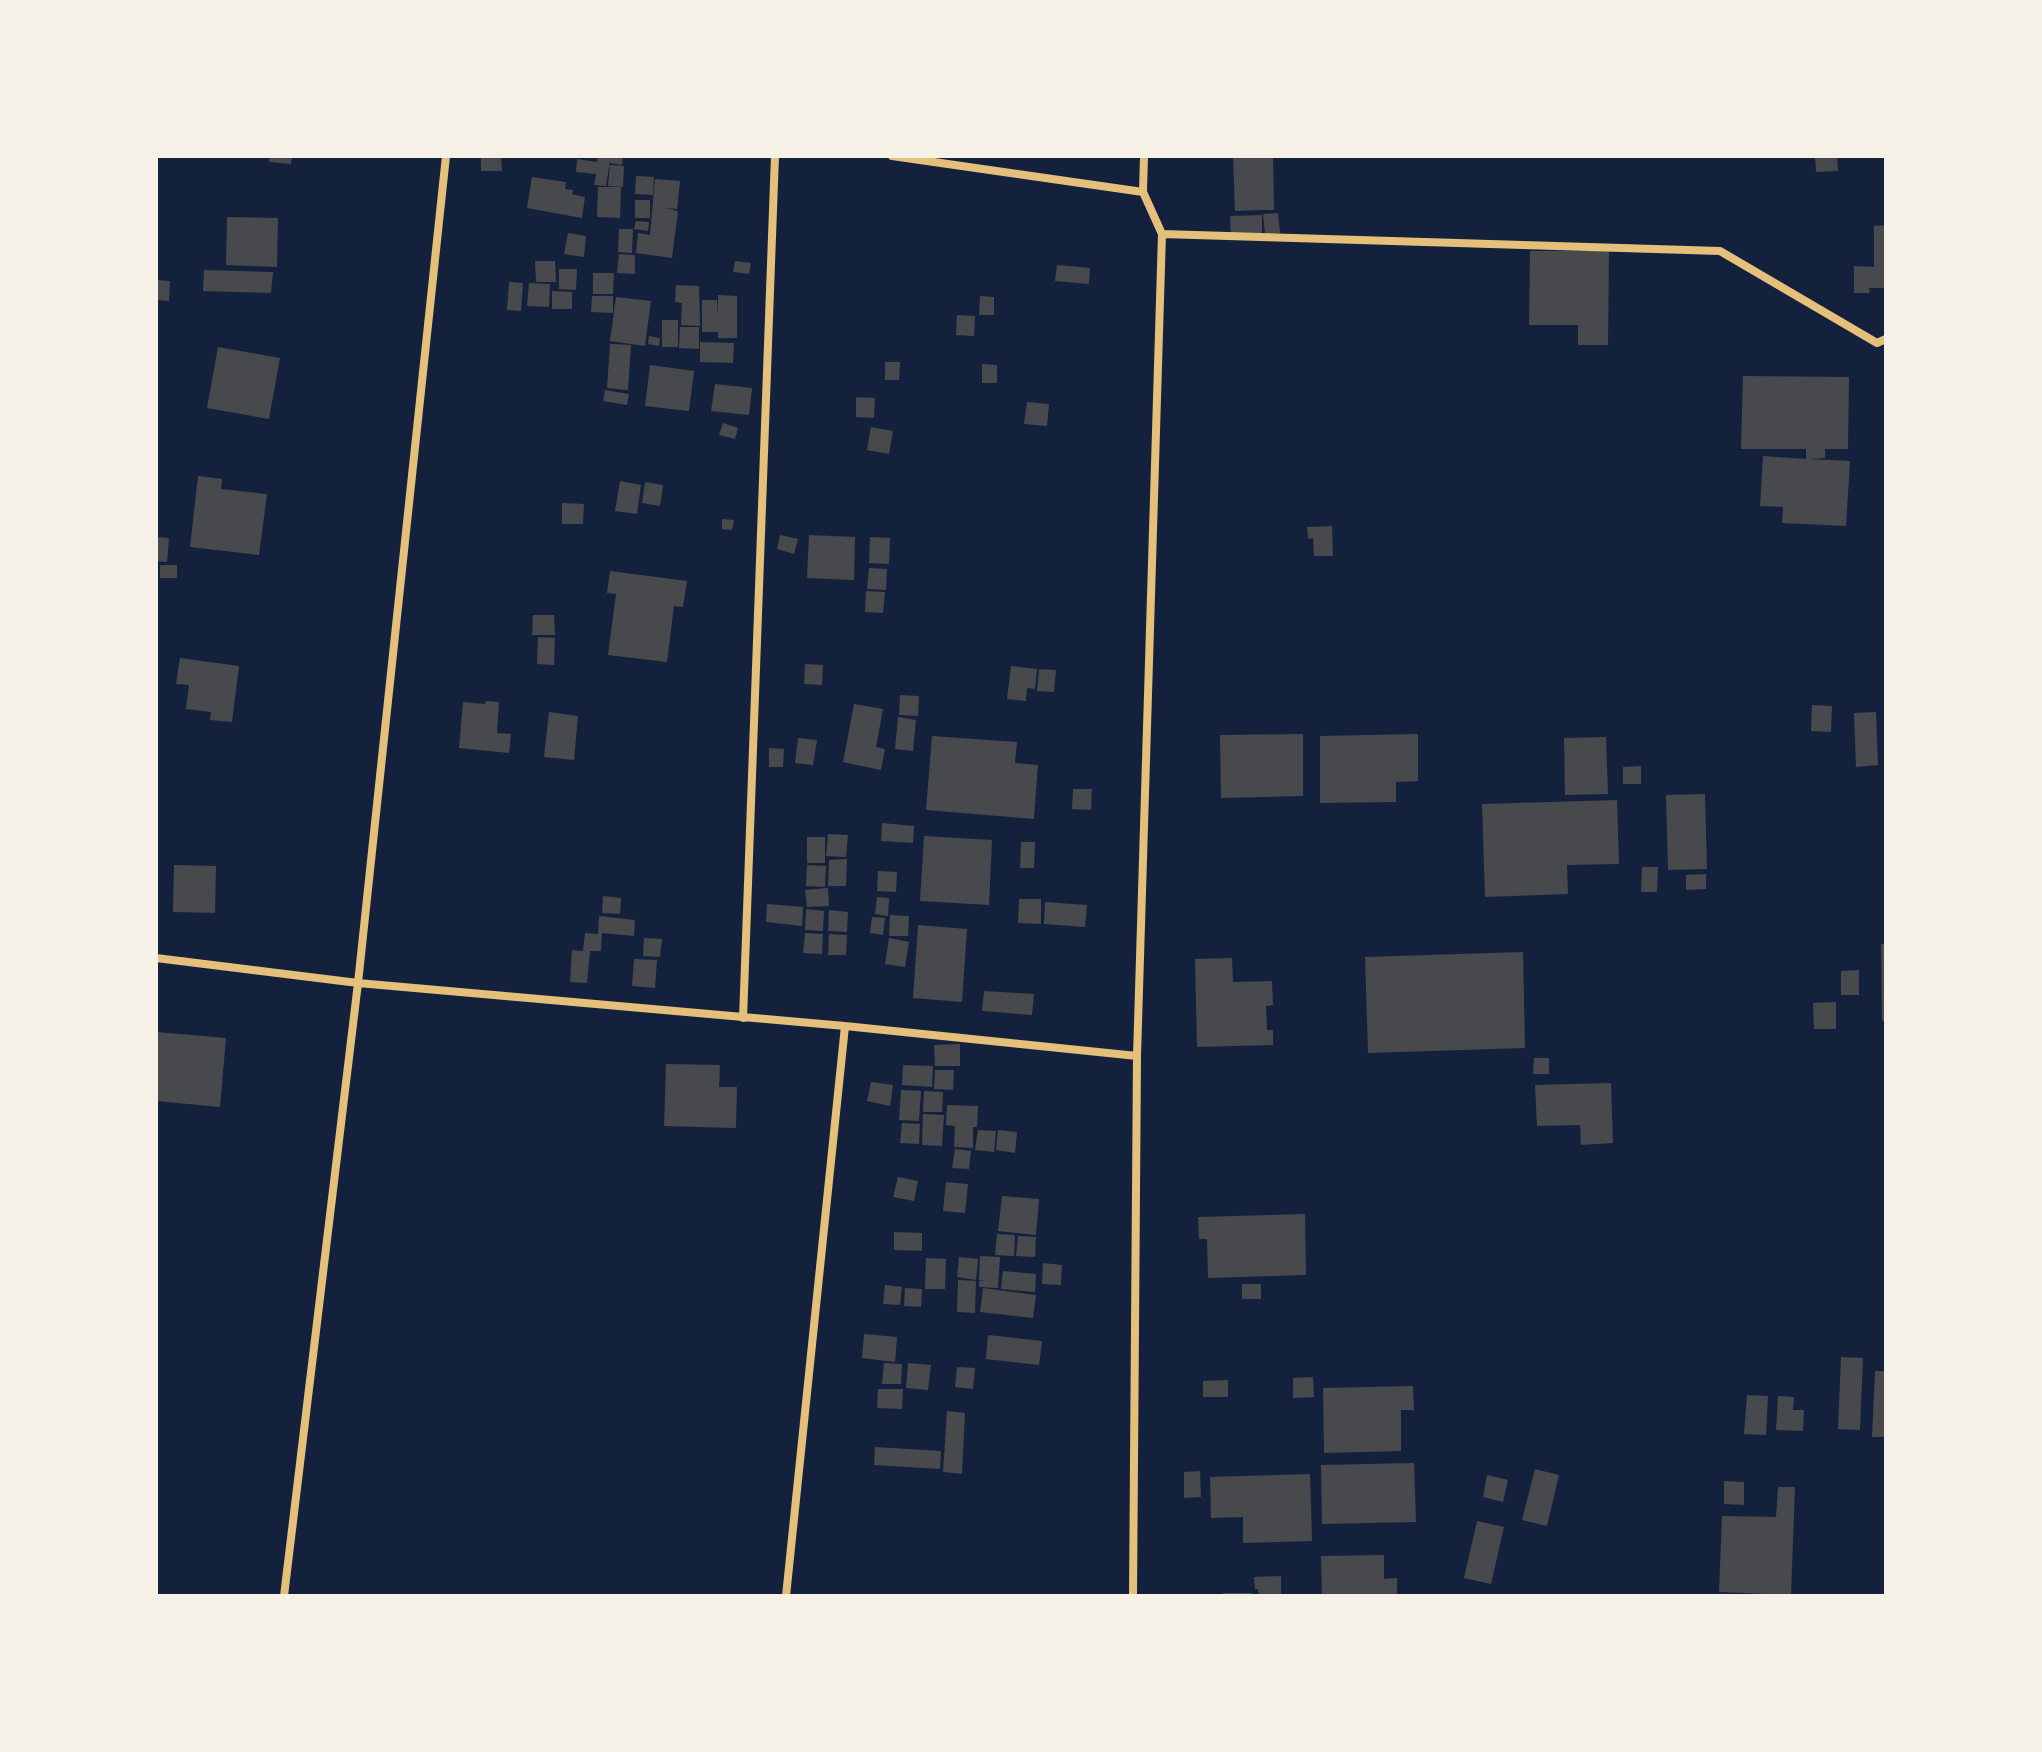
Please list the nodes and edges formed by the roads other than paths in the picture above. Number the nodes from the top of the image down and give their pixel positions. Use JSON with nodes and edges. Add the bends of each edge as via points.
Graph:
{"nodes":[{"id":1,"x":446,"y":156,"type":"edge"},
{"id":2,"x":775,"y":156,"type":"edge"},
{"id":3,"x":892,"y":156,"type":"edge"},
{"id":4,"x":1144,"y":156,"type":"edge"},
{"id":5,"x":1143,"y":192,"type":"junction"},
{"id":6,"x":1162,"y":234,"type":"junction"},
{"id":7,"x":1886,"y":339,"type":"edge"},
{"id":8,"x":156,"y":958,"type":"edge"},
{"id":9,"x":358,"y":983,"type":"junction"},
{"id":10,"x":743,"y":1018,"type":"junction"},
{"id":11,"x":845,"y":1026,"type":"junction"},
{"id":12,"x":1137,"y":1056,"type":"junction"},
{"id":13,"x":284,"y":1596,"type":"edge"},
{"id":14,"x":786,"y":1596,"type":"edge"},
{"id":15,"x":1133,"y":1596,"type":"edge"}],
"edges":[{"from":1,"to":9,"type":"street"},
{"from":2,"to":10,"type":"street"},
{"from":3,"to":5,"type":"street"},
{"from":4,"to":5,"type":"street"},
{"from":5,"to":6,"type":"street"},
{"from":6,"to":7,"type":"street","via":[[1720,251],[1877,343]]},
{"from":6,"to":12,"type":"street"},
{"from":8,"to":9,"type":"street"},
{"from":9,"to":10,"type":"street"},
{"from":9,"to":13,"type":"street"},
{"from":10,"to":11,"type":"street"},
{"from":11,"to":12,"type":"street"},
{"from":11,"to":14,"type":"street"},
{"from":12,"to":15,"type":"street"}]}
